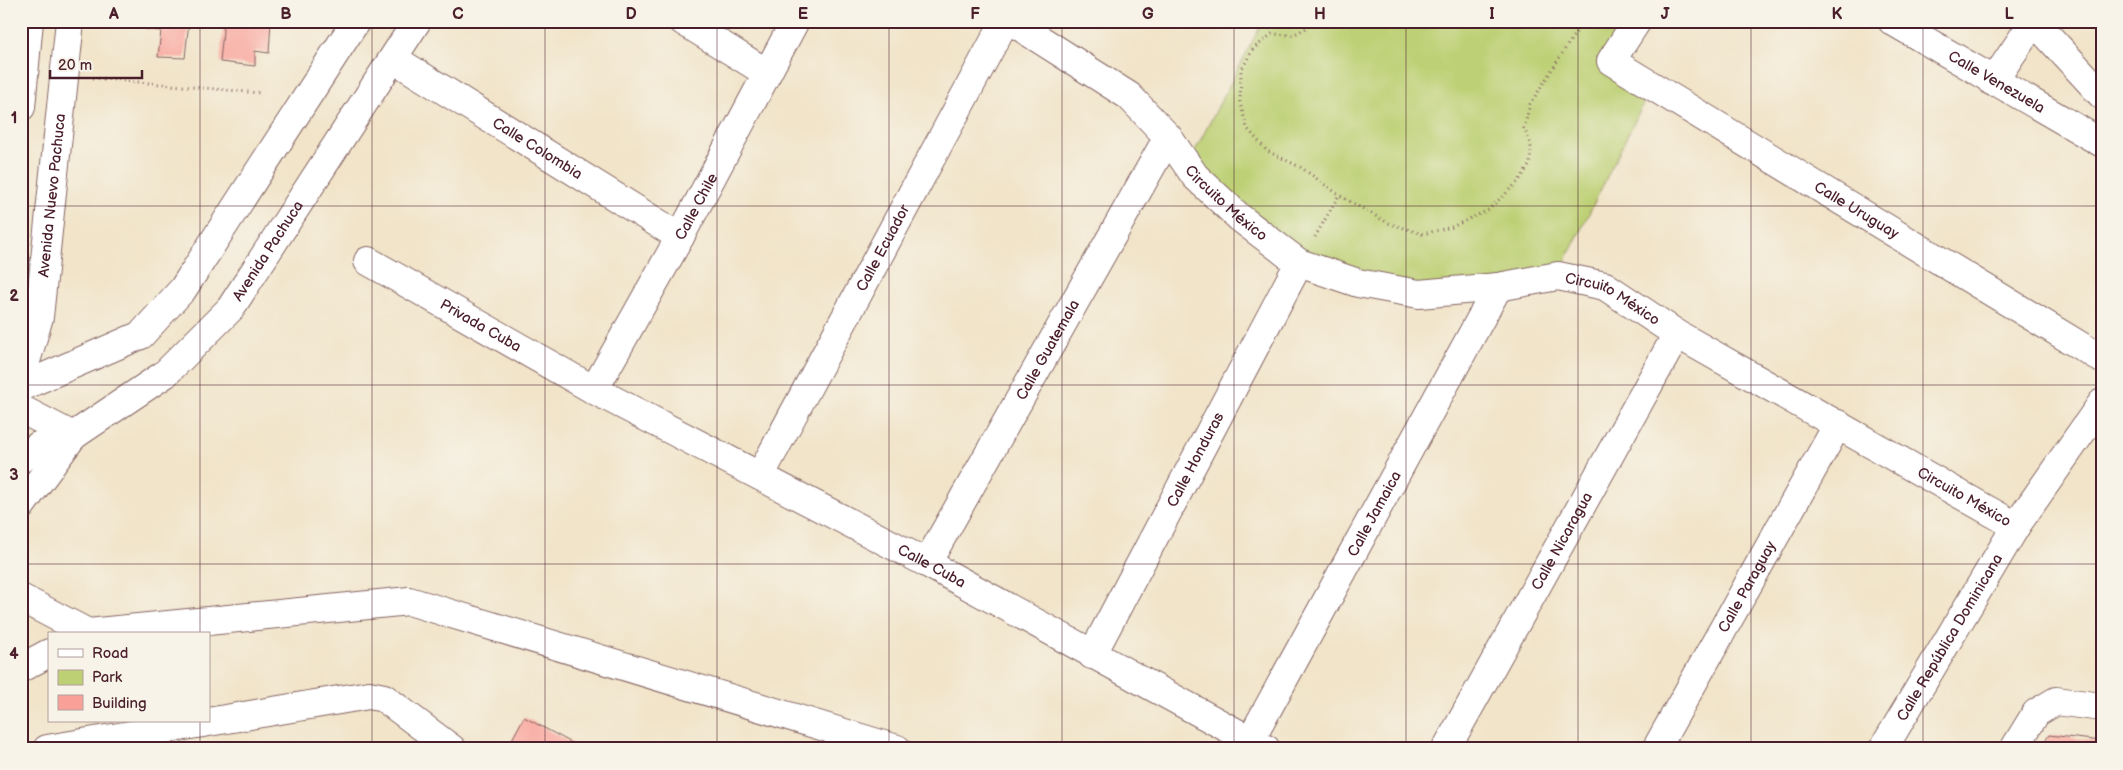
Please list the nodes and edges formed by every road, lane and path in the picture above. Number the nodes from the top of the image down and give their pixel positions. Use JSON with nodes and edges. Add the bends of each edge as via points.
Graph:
{"nodes":[{"id":1,"x":29,"y":21,"type":"edge"},
{"id":2,"x":70,"y":21,"type":"edge"},
{"id":3,"x":356,"y":21,"type":"edge"},
{"id":4,"x":417,"y":21,"type":"edge"},
{"id":5,"x":683,"y":21,"type":"edge"},
{"id":6,"x":795,"y":21,"type":"edge"},
{"id":7,"x":1005,"y":21,"type":"edge"},
{"id":8,"x":1011,"y":21,"type":"edge"},
{"id":9,"x":1319,"y":21,"type":"edge"},
{"id":10,"x":1583,"y":21,"type":"edge"},
{"id":11,"x":1636,"y":21,"type":"edge"},
{"id":12,"x":1892,"y":21,"type":"edge"},
{"id":13,"x":2034,"y":21,"type":"edge"},
{"id":14,"x":394,"y":59,"type":"junction"},
{"id":15,"x":767,"y":73,"type":"junction"},
{"id":16,"x":65,"y":75,"type":"junction"},
{"id":17,"x":22,"y":79,"type":"edge"},
{"id":18,"x":1993,"y":82,"type":"junction"},
{"id":19,"x":260,"y":93,"type":"dead end"},
{"id":20,"x":2102,"y":96,"type":"edge"},
{"id":21,"x":21,"y":107,"type":"edge"},
{"id":22,"x":1168,"y":137,"type":"junction"},
{"id":23,"x":2102,"y":143,"type":"edge"},
{"id":24,"x":1339,"y":195,"type":"junction"},
{"id":25,"x":680,"y":237,"type":"junction"},
{"id":26,"x":368,"y":261,"type":"dead end"},
{"id":27,"x":1299,"y":264,"type":"junction"},
{"id":28,"x":1498,"y":287,"type":"junction"},
{"id":29,"x":1677,"y":334,"type":"junction"},
{"id":30,"x":2102,"y":359,"type":"edge"},
{"id":31,"x":21,"y":366,"type":"edge"},
{"id":32,"x":21,"y":387,"type":"edge"},
{"id":33,"x":594,"y":390,"type":"junction"},
{"id":34,"x":2102,"y":403,"type":"edge"},
{"id":35,"x":21,"y":409,"type":"edge"},
{"id":36,"x":1838,"y":424,"type":"junction"},
{"id":37,"x":72,"y":436,"type":"junction"},
{"id":38,"x":21,"y":458,"type":"edge"},
{"id":39,"x":760,"y":476,"type":"junction"},
{"id":40,"x":21,"y":506,"type":"edge"},
{"id":41,"x":2016,"y":526,"type":"junction"},
{"id":42,"x":927,"y":563,"type":"junction"},
{"id":43,"x":21,"y":598,"type":"edge"},
{"id":44,"x":85,"y":632,"type":"edge"},
{"id":45,"x":97,"y":632,"type":"edge"},
{"id":46,"x":48,"y":654,"type":"edge"},
{"id":47,"x":1092,"y":655,"type":"junction"},
{"id":48,"x":21,"y":668,"type":"edge"},
{"id":49,"x":2102,"y":707,"type":"edge"},
{"id":50,"x":208,"y":722,"type":"edge"},
{"id":51,"x":210,"y":722,"type":"edge"},
{"id":52,"x":1258,"y":745,"type":"edge"},
{"id":53,"x":47,"y":749,"type":"edge"},
{"id":54,"x":452,"y":749,"type":"edge"},
{"id":55,"x":897,"y":749,"type":"edge"},
{"id":56,"x":1446,"y":749,"type":"edge"},
{"id":57,"x":1656,"y":749,"type":"edge"},
{"id":58,"x":1883,"y":749,"type":"edge"},
{"id":59,"x":2014,"y":749,"type":"edge"}],
"edges":[{"from":1,"to":17,"type":"street"},
{"from":2,"to":16,"type":"street","name":"Avenida Nuevo Pachuca"},
{"from":3,"to":32,"type":"street","via":[[183,289],[141,335]]},
{"from":4,"to":14,"type":"street","name":"Avenida Pachuca"},
{"from":5,"to":15,"type":"street"},
{"from":6,"to":15,"type":"street","name":"Calle Chile"},
{"from":7,"to":39,"type":"street","name":"Calle Ecuador"},
{"from":8,"to":22,"type":"street","name":"Circuito México","via":[[1130,96]]},
{"from":9,"to":24,"type":"path","via":[[1293,35],[1272,34],[1253,49],[1241,71],[1240,102],[1247,128],[1267,151],[1302,168]]},
{"from":10,"to":24,"type":"path","via":[[1530,104],[1524,128],[1530,145],[1530,164],[1519,181],[1488,210],[1452,227],[1422,234],[1388,223]]},
{"from":11,"to":30,"type":"street","name":"Calle Uruguay","via":[[1611,61]]},
{"from":12,"to":18,"type":"street","name":"Calle Venezuela"},
{"from":13,"to":18,"type":"street"},
{"from":13,"to":20,"type":"street"},
{"from":14,"to":25,"type":"street","name":"Calle Colombia"},
{"from":14,"to":37,"type":"street","name":"Avenida Pachuca","via":[[230,309],[165,374]]},
{"from":15,"to":25,"type":"street","name":"Calle Chile"},
{"from":16,"to":19,"type":"path"},
{"from":16,"to":31,"type":"street","name":"Avenida Nuevo Pachuca","via":[[39,317],[27,358]]},
{"from":17,"to":21,"type":"street"},
{"from":18,"to":23,"type":"street","name":"Calle Venezuela"},
{"from":22,"to":27,"type":"street","name":"Circuito México","via":[[1195,176],[1240,218]]},
{"from":22,"to":42,"type":"street","name":"Calle Guatemala"},
{"from":24,"to":27,"type":"path"},
{"from":25,"to":33,"type":"street","name":"Calle Chile"},
{"from":26,"to":33,"type":"street","name":"Privada Cuba"},
{"from":27,"to":28,"type":"street","name":"Circuito México","via":[[1358,283],[1419,294]]},
{"from":27,"to":47,"type":"street","name":"Calle Honduras"},
{"from":28,"to":29,"type":"street","name":"Circuito México","via":[[1558,276],[1605,286]]},
{"from":28,"to":52,"type":"street","name":"Calle Jamaica"},
{"from":29,"to":36,"type":"street","name":"Circuito México"},
{"from":29,"to":56,"type":"street","name":"Calle Nicaragua"},
{"from":33,"to":39,"type":"street","name":"Calle Cuba"},
{"from":34,"to":41,"type":"street","name":"Circuito México"},
{"from":35,"to":37,"type":"street"},
{"from":36,"to":41,"type":"street","name":"Circuito México"},
{"from":36,"to":57,"type":"street","name":"Calle Paraguay"},
{"from":37,"to":38,"type":"street","via":[[38,446]]},
{"from":37,"to":40,"type":"street"},
{"from":39,"to":42,"type":"street","name":"Calle Cuba"},
{"from":41,"to":58,"type":"street","name":"Calle República Dominicana"},
{"from":42,"to":47,"type":"street","name":"Calle Cuba"},
{"from":43,"to":44,"type":"street"},
{"from":45,"to":55,"type":"street","via":[[409,602]]},
{"from":46,"to":48,"type":"street"},
{"from":47,"to":52,"type":"street","name":"Calle Cuba"},
{"from":49,"to":59,"type":"street","via":[[2056,701],[2036,713]]},
{"from":50,"to":53,"type":"street"},
{"from":51,"to":54,"type":"street","via":[[369,695],[384,698]]}]}
